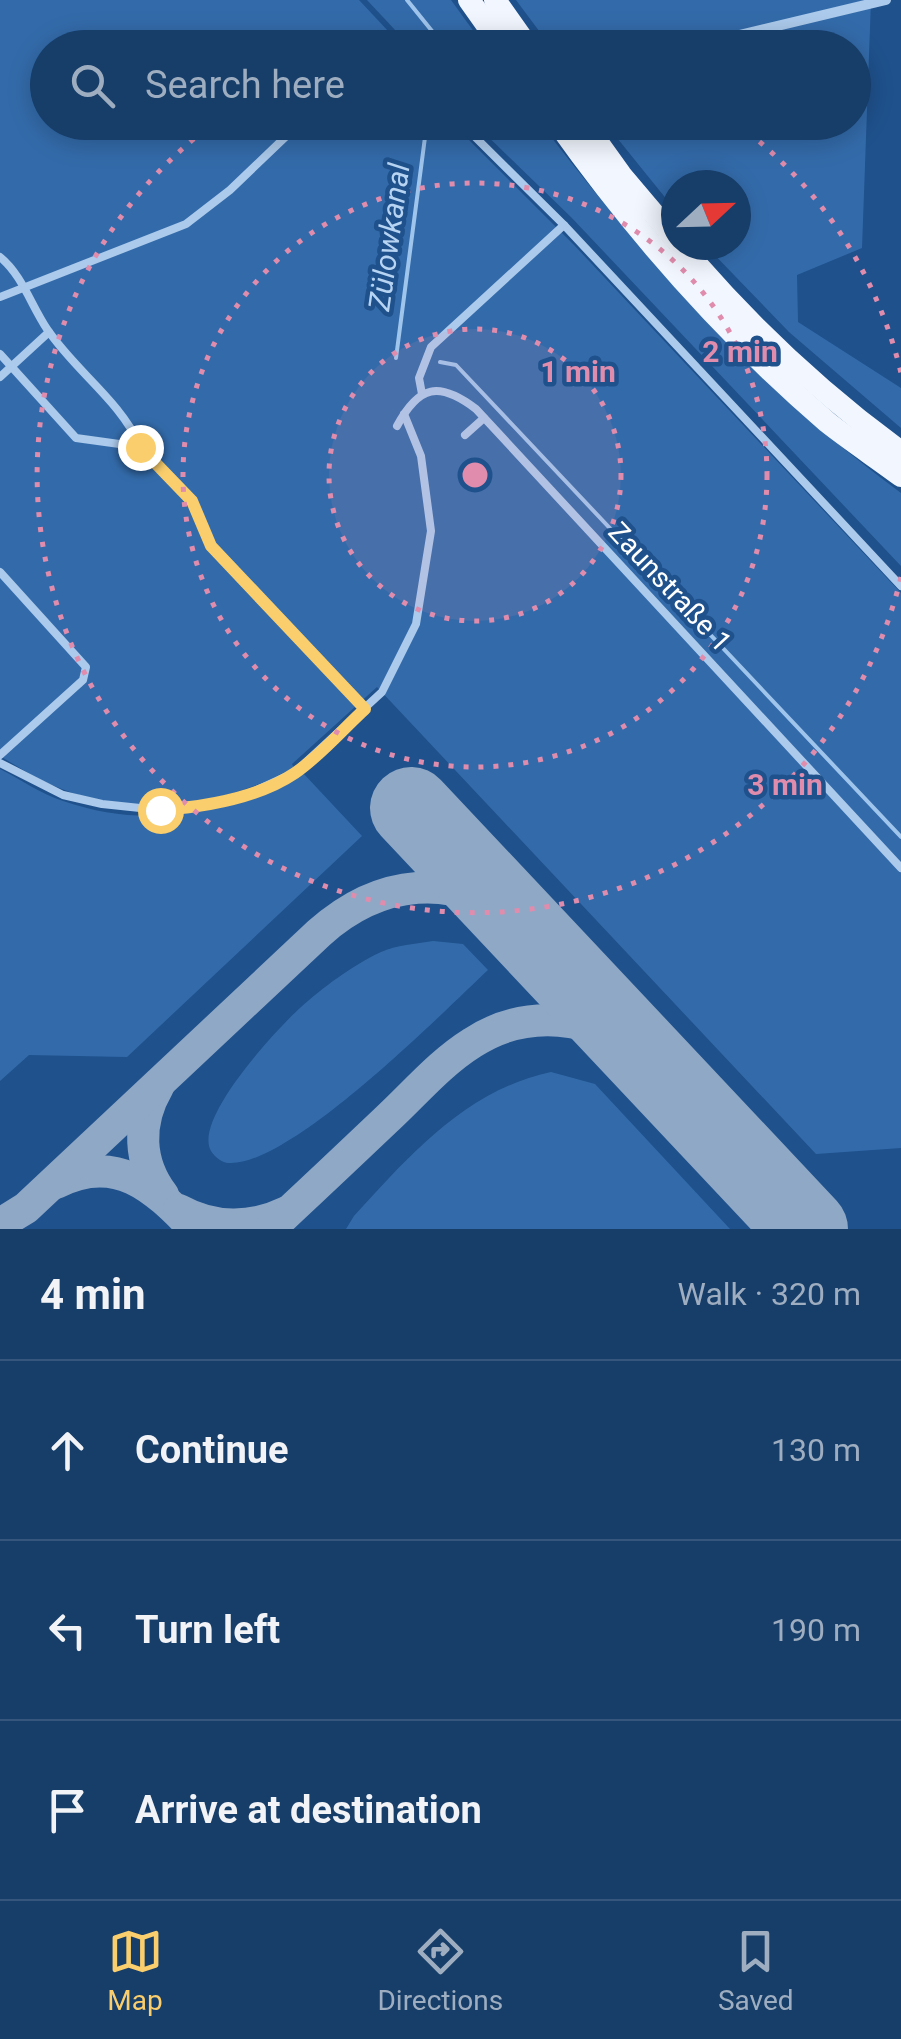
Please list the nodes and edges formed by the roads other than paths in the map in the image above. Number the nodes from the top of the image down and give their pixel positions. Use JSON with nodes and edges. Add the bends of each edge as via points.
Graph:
{"nodes":[{"id":1,"x":469,"y":0,"type":"edge"},
{"id":2,"x":495,"y":0,"type":"edge"},
{"id":3,"x":886,"y":0,"type":"edge"},
{"id":4,"x":490,"y":30,"type":"edge"},
{"id":5,"x":516,"y":30,"type":"edge"},
{"id":6,"x":761,"y":30,"type":"edge"},
{"id":7,"x":282,"y":140,"type":"edge"},
{"id":8,"x":478,"y":140,"type":"edge"},
{"id":9,"x":570,"y":140,"type":"edge"},
{"id":10,"x":596,"y":140,"type":"edge"},
{"id":11,"x":661,"y":222,"type":"edge"},
{"id":12,"x":564,"y":224,"type":"junction"},
{"id":13,"x":0,"y":257,"type":"edge"},
{"id":14,"x":693,"y":260,"type":"edge"},
{"id":15,"x":13,"y":268,"type":"junction"},
{"id":16,"x":0,"y":273,"type":"edge"},
{"id":17,"x":22,"y":288,"type":"junction"},
{"id":18,"x":0,"y":297,"type":"edge"},
{"id":19,"x":49,"y":332,"type":"junction"},
{"id":20,"x":0,"y":354,"type":"edge"},
{"id":21,"x":12,"y":367,"type":"junction"},
{"id":22,"x":0,"y":377,"type":"edge"},
{"id":23,"x":422,"y":394,"type":"junction"},
{"id":24,"x":404,"y":414,"type":"junction"},
{"id":25,"x":484,"y":418,"type":"junction"},
{"id":26,"x":397,"y":426,"type":"dead end"},
{"id":27,"x":465,"y":435,"type":"dead end"},
{"id":28,"x":140,"y":447,"type":"junction"},
{"id":29,"x":901,"y":452,"type":"edge"},
{"id":30,"x":901,"y":476,"type":"edge"},
{"id":31,"x":0,"y":572,"type":"edge"},
{"id":32,"x":901,"y":586,"type":"edge"},
{"id":33,"x":365,"y":709,"type":"junction"},
{"id":34,"x":0,"y":755,"type":"edge"},
{"id":35,"x":0,"y":763,"type":"edge"},
{"id":36,"x":901,"y":868,"type":"edge"}],
"edges":[{"from":1,"to":4,"type":"main road"},
{"from":2,"to":5,"type":"main road"},
{"from":3,"to":6,"type":"street"},
{"from":7,"to":17,"type":"lane","via":[[186,224]]},
{"from":8,"to":12,"type":"lane"},
{"from":9,"to":30,"type":"main road","via":[[703,304],[828,423]]},
{"from":10,"to":11,"type":"main road"},
{"from":12,"to":23,"type":"lane","via":[[431,347],[419,378]]},
{"from":12,"to":32,"type":"lane"},
{"from":13,"to":15,"type":"lane"},
{"from":14,"to":29,"type":"main road","via":[[790,361]]},
{"from":15,"to":16,"type":"lane"},
{"from":15,"to":17,"type":"lane"},
{"from":17,"to":18,"type":"lane"},
{"from":17,"to":19,"type":"lane"},
{"from":19,"to":21,"type":"lane"},
{"from":19,"to":28,"type":"lane","via":[[128,420]]},
{"from":20,"to":21,"type":"lane"},
{"from":21,"to":22,"type":"lane"},
{"from":21,"to":28,"type":"lane","via":[[76,438]]},
{"from":23,"to":24,"type":"lane"},
{"from":23,"to":25,"type":"lane","name":"Zaunstraße 1","via":[[457,395]]},
{"from":24,"to":26,"type":"lane"},
{"from":24,"to":33,"type":"lane","via":[[420,456],[431,530],[416,624],[382,692]]},
{"from":25,"to":27,"type":"lane"},
{"from":25,"to":36,"type":"lane","name":"Zaunstraße 1"},
{"from":28,"to":33,"type":"lane","via":[[192,501],[211,546]]},
{"from":31,"to":34,"type":"lane","via":[[86,667],[84,680]]},
{"from":33,"to":35,"type":"lane","via":[[294,773],[185,808],[75,798]]}]}
